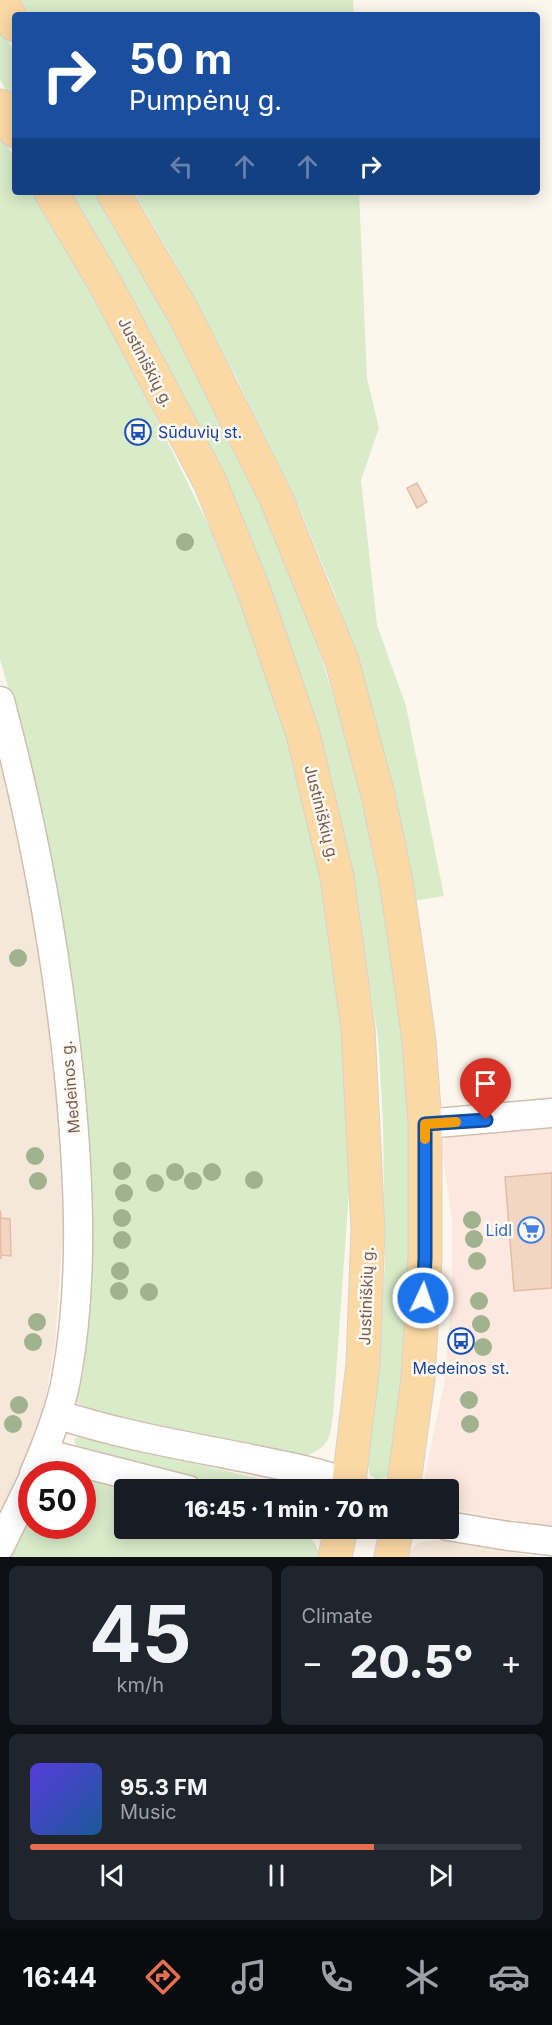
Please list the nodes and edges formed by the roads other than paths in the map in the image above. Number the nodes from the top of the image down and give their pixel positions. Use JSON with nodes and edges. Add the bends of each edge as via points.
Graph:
{"nodes":[{"id":1,"x":1,"y":0,"type":"edge"},
{"id":2,"x":12,"y":20,"type":"edge"},
{"id":3,"x":0,"y":106,"type":"edge"},
{"id":4,"x":12,"y":126,"type":"edge"},
{"id":5,"x":53,"y":195,"type":"edge"},
{"id":6,"x":115,"y":195,"type":"edge"},
{"id":7,"x":0,"y":701,"type":"edge"},
{"id":8,"x":552,"y":1113,"type":"edge"},
{"id":9,"x":425,"y":1124,"type":"junction"},
{"id":10,"x":57,"y":1414,"type":"junction"},
{"id":11,"x":40,"y":1461,"type":"edge"},
{"id":12,"x":96,"y":1474,"type":"edge"},
{"id":13,"x":125,"y":1479,"type":"edge"},
{"id":14,"x":326,"y":1479,"type":"edge"},
{"id":15,"x":352,"y":1479,"type":"edge"},
{"id":16,"x":404,"y":1479,"type":"edge"},
{"id":17,"x":18,"y":1509,"type":"edge"},
{"id":18,"x":459,"y":1528,"type":"edge"},
{"id":19,"x":339,"y":1539,"type":"edge"},
{"id":20,"x":395,"y":1539,"type":"edge"},
{"id":21,"x":552,"y":1541,"type":"edge"},
{"id":22,"x":0,"y":1546,"type":"edge"},
{"id":23,"x":335,"y":1557,"type":"edge"},
{"id":24,"x":391,"y":1557,"type":"edge"}],
"edges":[{"from":1,"to":2,"type":"main road"},
{"from":3,"to":4,"type":"main road"},
{"from":5,"to":15,"type":"main road","name":"Justiniškių g.","via":[[107,287],[210,482],[254,591],[303,734],[337,877],[358,1029],[368,1229],[363,1364]]},
{"from":6,"to":9,"type":"main road","via":[[184,314],[276,498],[342,661],[378,795],[396,881],[419,1041]]},
{"from":7,"to":10,"type":"street","name":"Medeinos g.","via":[[42,884],[65,1030],[72,1104],[76,1292],[71,1349]]},
{"from":8,"to":9,"type":"street"},
{"from":9,"to":16,"type":"main road","via":[[420,1357]]},
{"from":10,"to":11,"type":"street","name":"Medeinos g."},
{"from":10,"to":14,"type":"street","via":[[295,1468]]},
{"from":12,"to":13,"type":"street"},
{"from":17,"to":22,"type":"street"},
{"from":18,"to":21,"type":"street"},
{"from":19,"to":23,"type":"main road"},
{"from":20,"to":24,"type":"main road"}]}
